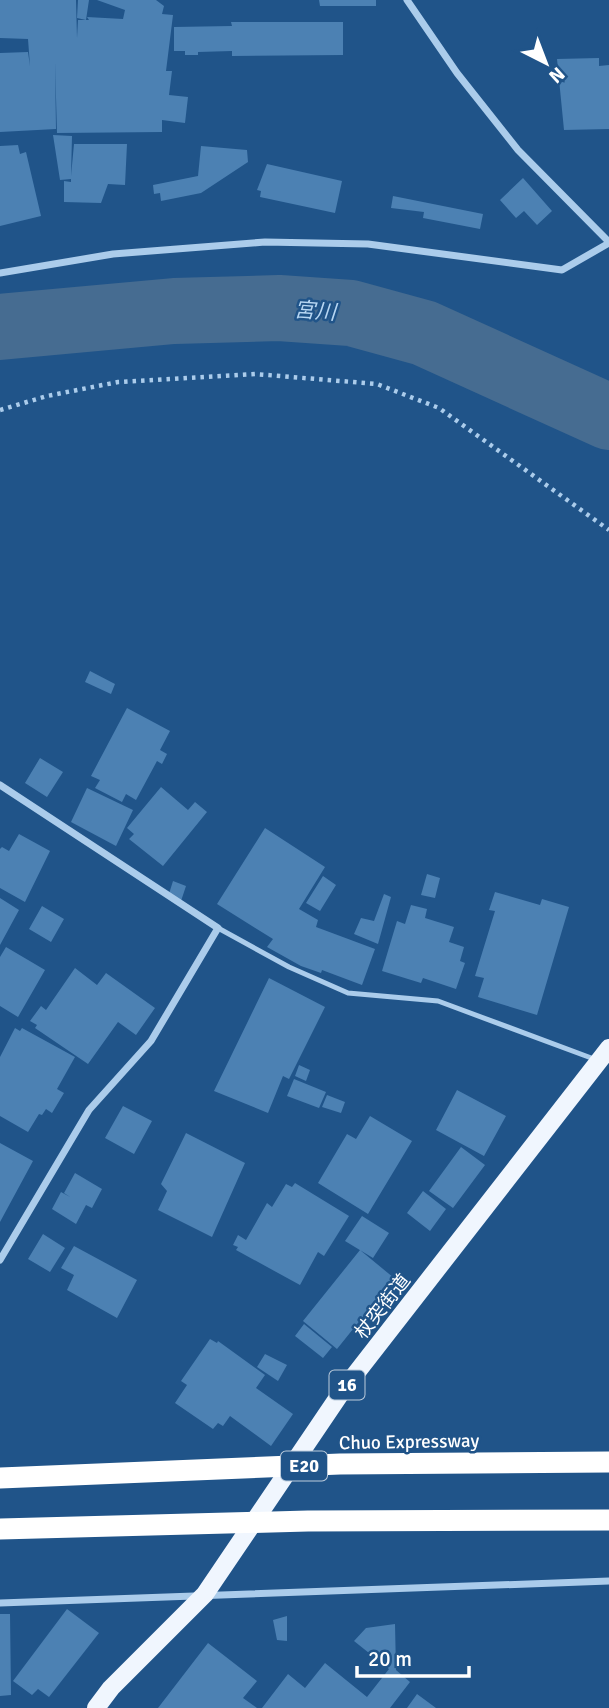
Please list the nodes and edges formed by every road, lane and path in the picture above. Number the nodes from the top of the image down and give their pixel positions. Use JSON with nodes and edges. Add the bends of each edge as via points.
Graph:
{"nodes":[{"id":1,"x":407,"y":0,"type":"edge"},
{"id":2,"x":609,"y":242,"type":"edge"},
{"id":3,"x":0,"y":273,"type":"edge"},
{"id":4,"x":0,"y":410,"type":"edge"},
{"id":5,"x":609,"y":530,"type":"edge"},
{"id":6,"x":0,"y":785,"type":"edge"},
{"id":7,"x":218,"y":928,"type":"junction"},
{"id":8,"x":606,"y":1058,"type":"edge"},
{"id":9,"x":0,"y":1260,"type":"edge"},
{"id":10,"x":609,"y":1462,"type":"edge"},
{"id":11,"x":0,"y":1478,"type":"edge"},
{"id":12,"x":609,"y":1520,"type":"edge"},
{"id":13,"x":0,"y":1529,"type":"edge"},
{"id":14,"x":609,"y":1581,"type":"edge"},
{"id":15,"x":205,"y":1594,"type":"junction"},
{"id":16,"x":0,"y":1603,"type":"edge"},
{"id":17,"x":96,"y":1708,"type":"edge"}],
"edges":[{"from":1,"to":2,"type":"street","via":[[518,150]]},
{"from":2,"to":3,"type":"street","via":[[562,270],[368,244],[265,242],[113,254]]},
{"from":4,"to":5,"type":"path","via":[[118,382],[255,374],[376,384],[439,408]]},
{"from":6,"to":7,"type":"street"},
{"from":7,"to":8,"type":"lane","via":[[348,993],[438,1001]]},
{"from":7,"to":9,"type":"street","via":[[150,1041],[89,1110]]},
{"from":8,"to":15,"type":"main road","name":"杖突街道","number":"16","via":[[343,1390]]},
{"from":10,"to":11,"type":"highway","name":"Chuo Expressway","number":"E20","bridge":true,"via":[[340,1464]]},
{"from":12,"to":13,"type":"highway","bridge":true},
{"from":14,"to":15,"type":"street"},
{"from":15,"to":16,"type":"street"},
{"from":15,"to":17,"type":"main road","name":"杖突街道","number":"16"}]}
